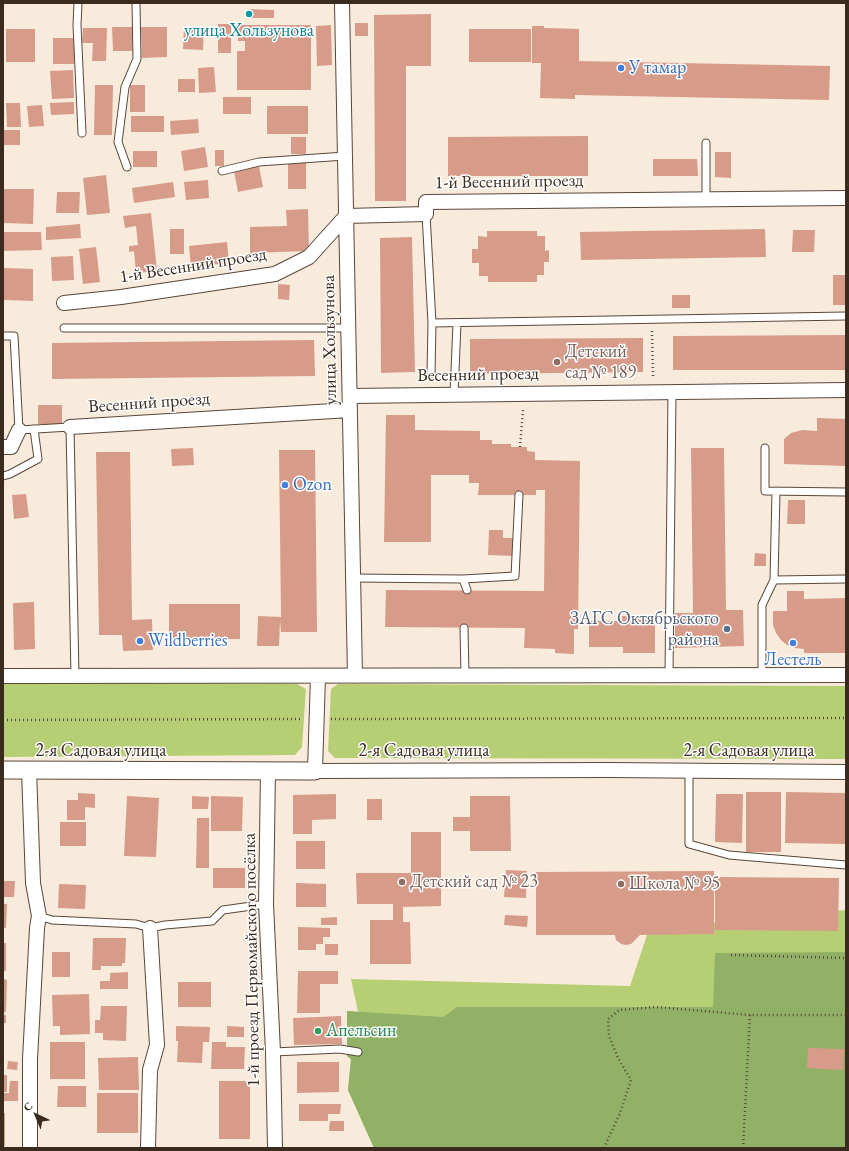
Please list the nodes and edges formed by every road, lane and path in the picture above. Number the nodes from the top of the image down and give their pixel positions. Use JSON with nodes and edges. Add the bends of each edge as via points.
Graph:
{"nodes":[{"id":1,"x":78,"y":3,"type":"edge"},
{"id":2,"x":136,"y":3,"type":"edge"},
{"id":3,"x":342,"y":3,"type":"edge"},
{"id":4,"x":82,"y":133,"type":"dead end"},
{"id":5,"x":706,"y":143,"type":"dead end"},
{"id":6,"x":345,"y":156,"type":"junction"},
{"id":7,"x":127,"y":167,"type":"dead end"},
{"id":8,"x":222,"y":171,"type":"dead end"},
{"id":9,"x":846,"y":198,"type":"edge"},
{"id":10,"x":706,"y":199,"type":"junction"},
{"id":11,"x":426,"y":214,"type":"junction"},
{"id":12,"x":346,"y":216,"type":"junction"},
{"id":13,"x":64,"y":303,"type":"dead end"},
{"id":14,"x":846,"y":316,"type":"edge"},
{"id":15,"x":652,"y":320,"type":"junction"},
{"id":16,"x":432,"y":323,"type":"junction"},
{"id":17,"x":457,"y":323,"type":"junction"},
{"id":18,"x":64,"y":328,"type":"dead end"},
{"id":19,"x":348,"y":328,"type":"junction"},
{"id":20,"x":3,"y":336,"type":"edge"},
{"id":21,"x":431,"y":374,"type":"dead end"},
{"id":22,"x":846,"y":390,"type":"edge"},
{"id":23,"x":654,"y":392,"type":"junction"},
{"id":24,"x":672,"y":392,"type":"junction"},
{"id":25,"x":525,"y":394,"type":"junction"},
{"id":26,"x":454,"y":395,"type":"junction"},
{"id":27,"x":350,"y":396,"type":"junction"},
{"id":28,"x":350,"y":410,"type":"junction"},
{"id":29,"x":70,"y":427,"type":"junction"},
{"id":30,"x":19,"y":430,"type":"junction"},
{"id":31,"x":34,"y":430,"type":"junction"},
{"id":32,"x":3,"y":447,"type":"edge"},
{"id":33,"x":520,"y":447,"type":"dead end"},
{"id":34,"x":765,"y":448,"type":"dead end"},
{"id":35,"x":3,"y":476,"type":"edge"},
{"id":36,"x":776,"y":491,"type":"junction"},
{"id":37,"x":846,"y":492,"type":"edge"},
{"id":38,"x":519,"y":495,"type":"dead end"},
{"id":39,"x":353,"y":578,"type":"junction"},
{"id":40,"x":463,"y":579,"type":"junction"},
{"id":41,"x":846,"y":579,"type":"edge"},
{"id":42,"x":774,"y":580,"type":"junction"},
{"id":43,"x":467,"y":590,"type":"dead end"},
{"id":44,"x":464,"y":628,"type":"dead end"},
{"id":45,"x":762,"y":675,"type":"junction"},
{"id":46,"x":846,"y":675,"type":"edge"},
{"id":47,"x":3,"y":676,"type":"edge"},
{"id":48,"x":76,"y":676,"type":"junction"},
{"id":49,"x":318,"y":676,"type":"junction"},
{"id":50,"x":355,"y":676,"type":"junction"},
{"id":51,"x":465,"y":676,"type":"junction"},
{"id":52,"x":669,"y":676,"type":"junction"},
{"id":53,"x":846,"y":718,"type":"edge"},
{"id":54,"x":317,"y":719,"type":"junction"},
{"id":55,"x":3,"y":720,"type":"edge"},
{"id":56,"x":3,"y":770,"type":"edge"},
{"id":57,"x":30,"y":770,"type":"junction"},
{"id":58,"x":268,"y":771,"type":"junction"},
{"id":59,"x":315,"y":771,"type":"junction"},
{"id":60,"x":689,"y":771,"type":"junction"},
{"id":61,"x":846,"y":772,"type":"edge"},
{"id":62,"x":846,"y":865,"type":"edge"},
{"id":63,"x":266,"y":904,"type":"junction"},
{"id":64,"x":39,"y":916,"type":"junction"},
{"id":65,"x":150,"y":928,"type":"junction"},
{"id":66,"x":731,"y":955,"type":"dead end"},
{"id":67,"x":846,"y":958,"type":"edge"},
{"id":68,"x":750,"y":1015,"type":"junction"},
{"id":69,"x":846,"y":1015,"type":"edge"},
{"id":70,"x":273,"y":1052,"type":"junction"},
{"id":71,"x":358,"y":1052,"type":"dead end"},
{"id":72,"x":30,"y":1148,"type":"edge"},
{"id":73,"x":148,"y":1148,"type":"edge"},
{"id":74,"x":275,"y":1148,"type":"edge"},
{"id":75,"x":604,"y":1148,"type":"edge"},
{"id":76,"x":743,"y":1148,"type":"edge"}],
"edges":[{"from":1,"to":4,"type":"lane"},
{"from":2,"to":7,"type":"lane","via":[[137,59],[125,87],[118,142]]},
{"from":3,"to":6,"type":"street","name":"улица Хользунова"},
{"from":5,"to":10,"type":"lane"},
{"from":6,"to":8,"type":"lane","via":[[259,162]]},
{"from":6,"to":12,"type":"street","name":"улица Хользунова"},
{"from":9,"to":10,"type":"street","name":"1-й Весенний проезд"},
{"from":10,"to":11,"type":"street","name":"1-й Весенний проезд","via":[[426,202]]},
{"from":11,"to":12,"type":"street","name":"1-й Весенний проезд"},
{"from":11,"to":16,"type":"lane"},
{"from":12,"to":13,"type":"street","name":"1-й Весенний проезд","via":[[309,257],[275,274]]},
{"from":12,"to":19,"type":"street","name":"улица Хользунова"},
{"from":14,"to":15,"type":"lane"},
{"from":15,"to":17,"type":"lane"},
{"from":15,"to":23,"type":"path"},
{"from":16,"to":17,"type":"lane"},
{"from":16,"to":21,"type":"lane"},
{"from":17,"to":26,"type":"lane"},
{"from":18,"to":19,"type":"lane"},
{"from":19,"to":27,"type":"street","name":"улица Хользунова"},
{"from":20,"to":30,"type":"lane","via":[[14,336]]},
{"from":22,"to":24,"type":"street","name":"Весенний проезд"},
{"from":23,"to":24,"type":"street","name":"Весенний проезд"},
{"from":23,"to":25,"type":"street","name":"Весенний проезд"},
{"from":24,"to":52,"type":"lane"},
{"from":25,"to":26,"type":"street","name":"Весенний проезд"},
{"from":25,"to":33,"type":"path"},
{"from":26,"to":27,"type":"street","name":"Весенний проезд"},
{"from":27,"to":28,"type":"street","name":"улица Хользунова"},
{"from":28,"to":29,"type":"street","name":"Весенний проезд"},
{"from":28,"to":39,"type":"street","name":"улица Хользунова"},
{"from":29,"to":31,"type":"lane"},
{"from":29,"to":48,"type":"lane"},
{"from":30,"to":31,"type":"lane"},
{"from":30,"to":32,"type":"street","via":[[11,447]]},
{"from":31,"to":35,"type":"lane","via":[[38,459]]},
{"from":34,"to":36,"type":"lane","via":[[765,491]]},
{"from":36,"to":37,"type":"lane"},
{"from":36,"to":42,"type":"lane"},
{"from":38,"to":40,"type":"lane","via":[[515,576]]},
{"from":39,"to":40,"type":"lane"},
{"from":39,"to":50,"type":"street","name":"улица Хользунова"},
{"from":40,"to":43,"type":"lane"},
{"from":41,"to":42,"type":"lane"},
{"from":42,"to":45,"type":"lane","via":[[762,605]]},
{"from":44,"to":51,"type":"lane"},
{"from":45,"to":46,"type":"street"},
{"from":45,"to":52,"type":"street"},
{"from":47,"to":48,"type":"street"},
{"from":48,"to":49,"type":"street"},
{"from":49,"to":50,"type":"street"},
{"from":49,"to":54,"type":"street"},
{"from":50,"to":51,"type":"street"},
{"from":51,"to":52,"type":"street"},
{"from":53,"to":54,"type":"path"},
{"from":54,"to":55,"type":"path"},
{"from":54,"to":59,"type":"street"},
{"from":56,"to":57,"type":"street","name":"2-я Садовая улица"},
{"from":57,"to":58,"type":"street","name":"2-я Садовая улица"},
{"from":57,"to":64,"type":"street","via":[[33,883]]},
{"from":58,"to":59,"type":"street","name":"2-я Садовая улица"},
{"from":58,"to":63,"type":"street","name":"1-й проезд Первомайского посёлка"},
{"from":59,"to":60,"type":"street","name":"2-я Садовая улица"},
{"from":60,"to":61,"type":"street","name":"2-я Садовая улица"},
{"from":60,"to":62,"type":"lane","via":[[689,844],[729,856]]},
{"from":63,"to":65,"type":"lane","via":[[223,910],[212,921]]},
{"from":63,"to":70,"type":"street","name":"1-й проезд Первомайского посёлка"},
{"from":64,"to":65,"type":"lane","via":[[52,920],[136,924]]},
{"from":64,"to":72,"type":"street","via":[[30,1059]]},
{"from":65,"to":73,"type":"street","via":[[157,1045],[150,1070]]},
{"from":66,"to":67,"type":"path"},
{"from":68,"to":69,"type":"path"},
{"from":68,"to":75,"type":"path","via":[[656,1007],[619,1010],[608,1019],[609,1036],[631,1080]]},
{"from":68,"to":76,"type":"path"},
{"from":70,"to":71,"type":"lane","via":[[340,1049]]},
{"from":70,"to":74,"type":"street","name":"1-й проезд Первомайского посёлка"}]}
